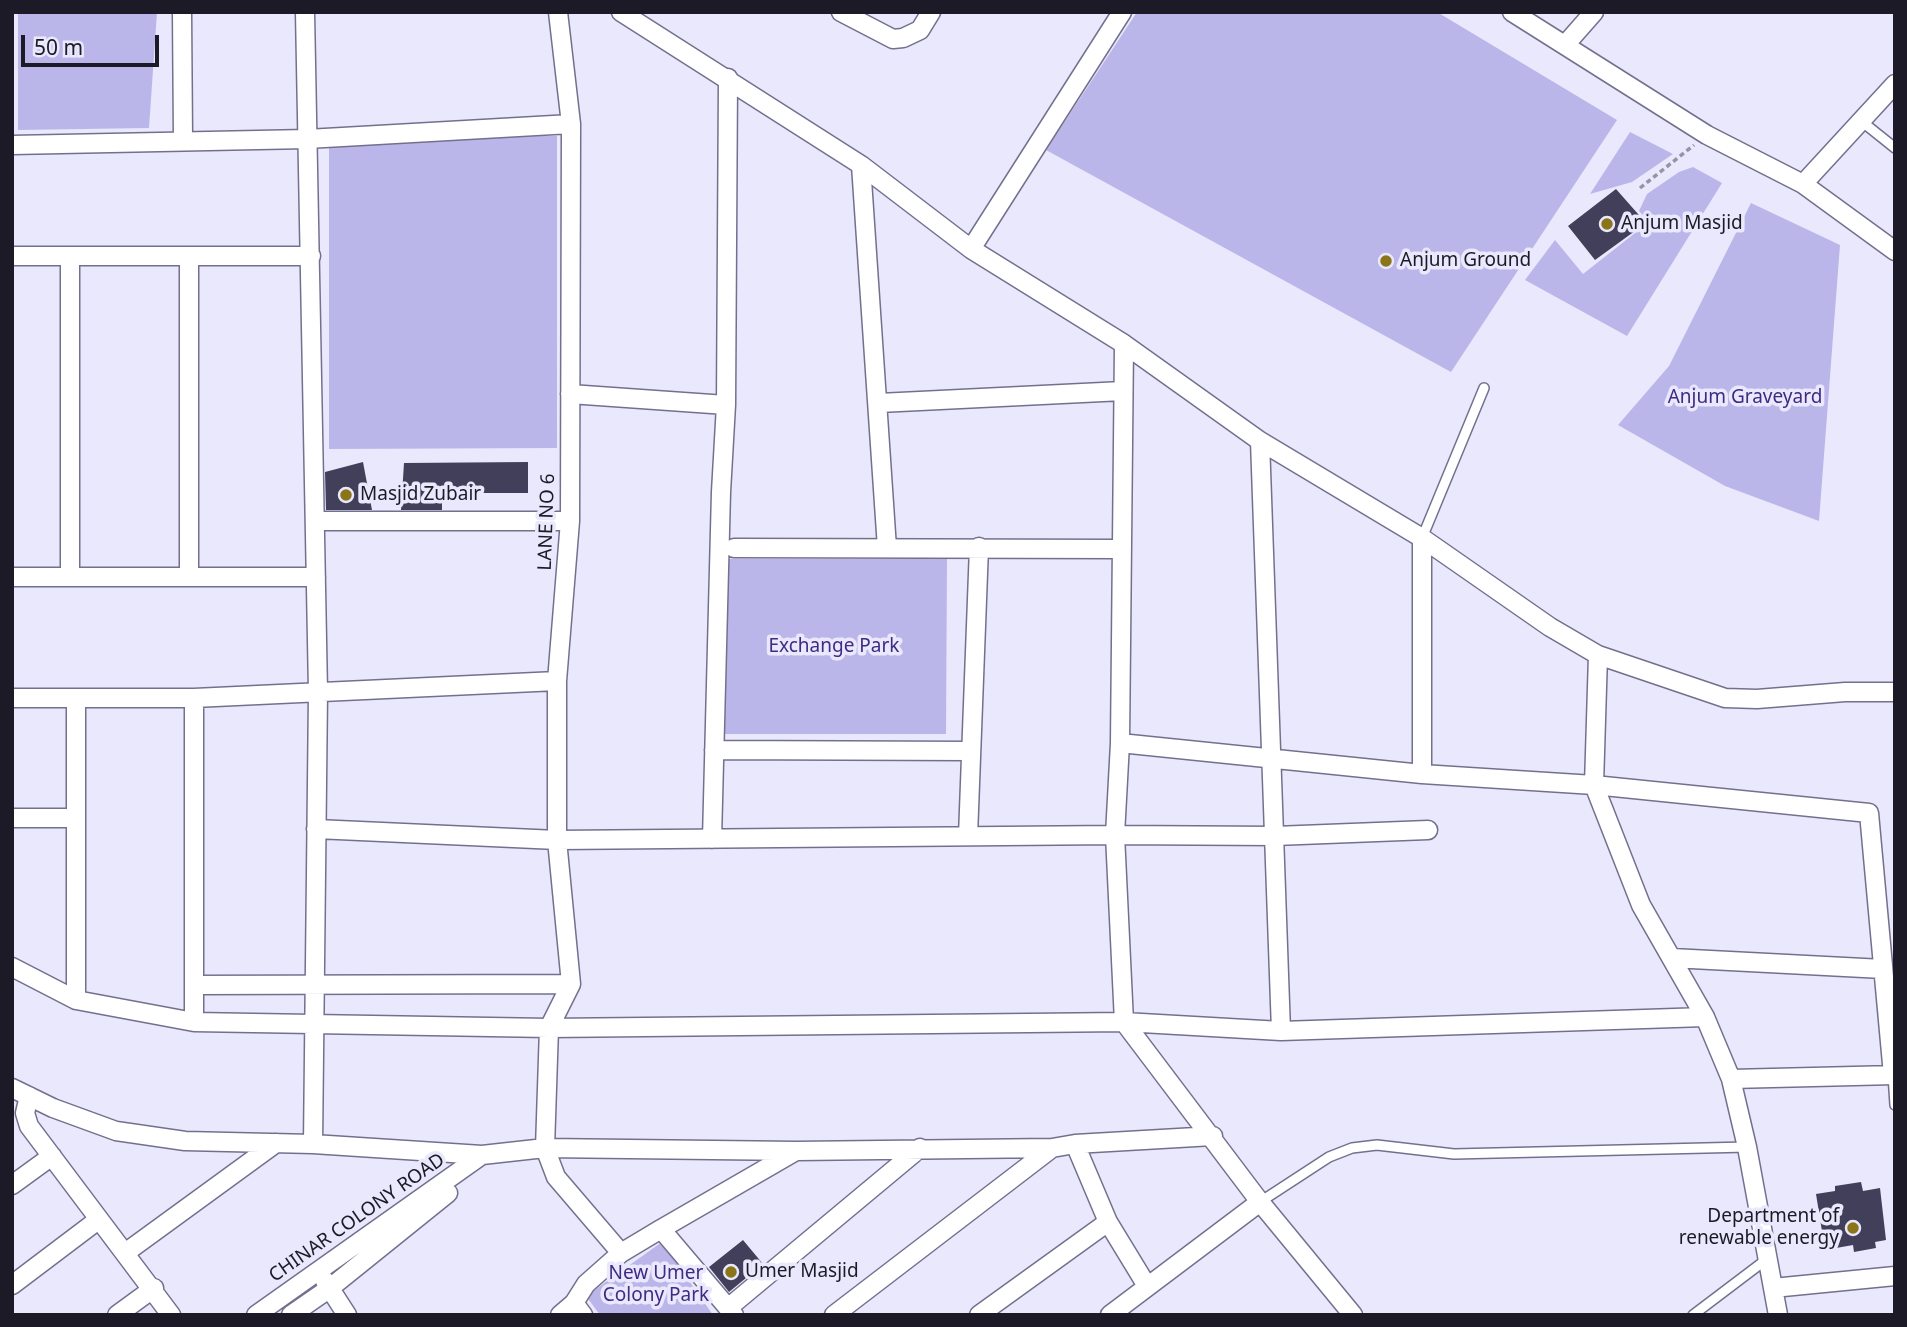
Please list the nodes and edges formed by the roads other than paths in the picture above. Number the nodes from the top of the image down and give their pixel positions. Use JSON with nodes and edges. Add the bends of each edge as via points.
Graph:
{"nodes":[{"id":1,"x":182,"y":12,"type":"edge"},
{"id":2,"x":305,"y":12,"type":"edge"},
{"id":3,"x":558,"y":12,"type":"edge"},
{"id":4,"x":621,"y":12,"type":"edge"},
{"id":5,"x":841,"y":12,"type":"edge"},
{"id":6,"x":931,"y":12,"type":"edge"},
{"id":7,"x":1122,"y":12,"type":"edge"},
{"id":8,"x":1512,"y":12,"type":"edge"},
{"id":9,"x":1594,"y":12,"type":"edge"},
{"id":10,"x":1565,"y":45,"type":"junction"},
{"id":11,"x":728,"y":78,"type":"junction"},
{"id":12,"x":1895,"y":84,"type":"edge"},
{"id":13,"x":1860,"y":120,"type":"junction"},
{"id":14,"x":570,"y":124,"type":"junction"},
{"id":15,"x":183,"y":139,"type":"junction"},
{"id":16,"x":307,"y":139,"type":"junction"},
{"id":17,"x":12,"y":145,"type":"edge"},
{"id":18,"x":1895,"y":148,"type":"edge"},
{"id":19,"x":861,"y":165,"type":"junction"},
{"id":20,"x":1803,"y":184,"type":"junction"},
{"id":21,"x":971,"y":249,"type":"junction"},
{"id":22,"x":1895,"y":251,"type":"edge"},
{"id":23,"x":12,"y":256,"type":"edge"},
{"id":24,"x":70,"y":256,"type":"junction"},
{"id":25,"x":189,"y":256,"type":"junction"},
{"id":26,"x":310,"y":257,"type":"junction"},
{"id":27,"x":1124,"y":344,"type":"junction"},
{"id":28,"x":1484,"y":388,"type":"dead end"},
{"id":29,"x":1123,"y":391,"type":"junction"},
{"id":30,"x":570,"y":394,"type":"junction"},
{"id":31,"x":879,"y":402,"type":"junction"},
{"id":32,"x":726,"y":405,"type":"junction"},
{"id":33,"x":1260,"y":441,"type":"junction"},
{"id":34,"x":316,"y":521,"type":"junction"},
{"id":35,"x":570,"y":521,"type":"junction"},
{"id":36,"x":1422,"y":538,"type":"junction"},
{"id":37,"x":979,"y":547,"type":"junction"},
{"id":38,"x":734,"y":548,"type":"dead end"},
{"id":39,"x":887,"y":548,"type":"junction"},
{"id":40,"x":1120,"y":549,"type":"junction"},
{"id":41,"x":70,"y":577,"type":"junction"},
{"id":42,"x":189,"y":577,"type":"junction"},
{"id":43,"x":316,"y":577,"type":"junction"},
{"id":44,"x":12,"y":578,"type":"edge"},
{"id":45,"x":1598,"y":655,"type":"junction"},
{"id":46,"x":557,"y":681,"type":"junction"},
{"id":47,"x":318,"y":692,"type":"junction"},
{"id":48,"x":1895,"y":692,"type":"edge"},
{"id":49,"x":12,"y":698,"type":"edge"},
{"id":50,"x":76,"y":698,"type":"junction"},
{"id":51,"x":194,"y":698,"type":"junction"},
{"id":52,"x":1120,"y":743,"type":"junction"},
{"id":53,"x":714,"y":750,"type":"junction"},
{"id":54,"x":971,"y":751,"type":"junction"},
{"id":55,"x":1269,"y":757,"type":"junction"},
{"id":56,"x":1423,"y":774,"type":"junction"},
{"id":57,"x":1594,"y":785,"type":"junction"},
{"id":58,"x":12,"y":818,"type":"edge"},
{"id":59,"x":76,"y":818,"type":"junction"},
{"id":60,"x":316,"y":829,"type":"junction"},
{"id":61,"x":1427,"y":830,"type":"dead end"},
{"id":62,"x":968,"y":835,"type":"junction"},
{"id":63,"x":1115,"y":835,"type":"junction"},
{"id":64,"x":1275,"y":836,"type":"junction"},
{"id":65,"x":712,"y":839,"type":"junction"},
{"id":66,"x":557,"y":840,"type":"junction"},
{"id":67,"x":1672,"y":958,"type":"junction"},
{"id":68,"x":12,"y":967,"type":"edge"},
{"id":69,"x":1883,"y":969,"type":"junction"},
{"id":70,"x":570,"y":984,"type":"junction"},
{"id":71,"x":194,"y":985,"type":"junction"},
{"id":72,"x":316,"y":985,"type":"junction"},
{"id":73,"x":76,"y":1000,"type":"junction"},
{"id":74,"x":1705,"y":1017,"type":"junction"},
{"id":75,"x":194,"y":1022,"type":"junction"},
{"id":76,"x":1124,"y":1022,"type":"junction"},
{"id":77,"x":316,"y":1024,"type":"junction"},
{"id":78,"x":549,"y":1028,"type":"junction"},
{"id":79,"x":1281,"y":1031,"type":"junction"},
{"id":80,"x":1894,"y":1075,"type":"edge"},
{"id":81,"x":1731,"y":1079,"type":"junction"},
{"id":82,"x":12,"y":1088,"type":"edge"},
{"id":83,"x":29,"y":1096,"type":"junction"},
{"id":84,"x":1895,"y":1105,"type":"edge"},
{"id":85,"x":1213,"y":1136,"type":"junction"},
{"id":86,"x":276,"y":1143,"type":"junction"},
{"id":87,"x":313,"y":1144,"type":"junction"},
{"id":88,"x":1075,"y":1144,"type":"junction"},
{"id":89,"x":920,"y":1147,"type":"junction"},
{"id":90,"x":1747,"y":1147,"type":"junction"},
{"id":91,"x":545,"y":1148,"type":"junction"},
{"id":92,"x":1052,"y":1148,"type":"junction"},
{"id":93,"x":796,"y":1151,"type":"junction"},
{"id":94,"x":490,"y":1154,"type":"junction"},
{"id":95,"x":52,"y":1156,"type":"junction"},
{"id":96,"x":12,"y":1185,"type":"edge"},
{"id":97,"x":1260,"y":1202,"type":"junction"},
{"id":98,"x":98,"y":1220,"type":"junction"},
{"id":99,"x":1108,"y":1222,"type":"junction"},
{"id":100,"x":661,"y":1229,"type":"junction"},
{"id":101,"x":125,"y":1253,"type":"junction"},
{"id":102,"x":621,"y":1253,"type":"junction"},
{"id":103,"x":1768,"y":1258,"type":"junction"},
{"id":104,"x":319,"y":1272,"type":"junction"},
{"id":105,"x":1895,"y":1276,"type":"edge"},
{"id":106,"x":12,"y":1285,"type":"edge"},
{"id":107,"x":1147,"y":1286,"type":"junction"},
{"id":108,"x":330,"y":1288,"type":"junction"},
{"id":109,"x":1773,"y":1288,"type":"junction"},
{"id":110,"x":153,"y":1289,"type":"junction"},
{"id":111,"x":578,"y":1309,"type":"edge"},
{"id":112,"x":731,"y":1312,"type":"edge"},
{"id":113,"x":117,"y":1315,"type":"edge"},
{"id":114,"x":171,"y":1315,"type":"edge"},
{"id":115,"x":256,"y":1315,"type":"edge"},
{"id":116,"x":291,"y":1315,"type":"edge"},
{"id":117,"x":347,"y":1315,"type":"edge"},
{"id":118,"x":560,"y":1315,"type":"edge"},
{"id":119,"x":834,"y":1315,"type":"edge"},
{"id":120,"x":979,"y":1315,"type":"edge"},
{"id":121,"x":1110,"y":1315,"type":"edge"},
{"id":122,"x":1353,"y":1315,"type":"edge"},
{"id":123,"x":1693,"y":1315,"type":"edge"},
{"id":124,"x":1778,"y":1315,"type":"edge"}],
"edges":[{"from":1,"to":15,"type":"street"},
{"from":2,"to":16,"type":"street"},
{"from":3,"to":14,"type":"street","name":"LANE NO 6"},
{"from":4,"to":11,"type":"street"},
{"from":5,"to":6,"type":"street","via":[[893,39],[920,30]]},
{"from":7,"to":21,"type":"street"},
{"from":8,"to":10,"type":"street"},
{"from":9,"to":10,"type":"street"},
{"from":10,"to":20,"type":"street","via":[[1707,135]]},
{"from":11,"to":19,"type":"street"},
{"from":11,"to":32,"type":"street"},
{"from":12,"to":13,"type":"street"},
{"from":13,"to":18,"type":"lane"},
{"from":13,"to":20,"type":"street"},
{"from":14,"to":16,"type":"street"},
{"from":14,"to":30,"type":"street","name":"LANE NO 6"},
{"from":15,"to":16,"type":"street"},
{"from":15,"to":17,"type":"street"},
{"from":16,"to":26,"type":"street"},
{"from":19,"to":21,"type":"street"},
{"from":19,"to":31,"type":"street"},
{"from":20,"to":22,"type":"street"},
{"from":21,"to":27,"type":"street"},
{"from":23,"to":24,"type":"street"},
{"from":24,"to":25,"type":"street"},
{"from":24,"to":41,"type":"street"},
{"from":25,"to":26,"type":"street"},
{"from":25,"to":42,"type":"street"},
{"from":26,"to":34,"type":"street"},
{"from":27,"to":29,"type":"street"},
{"from":27,"to":33,"type":"street"},
{"from":28,"to":36,"type":"lane"},
{"from":29,"to":31,"type":"street"},
{"from":29,"to":40,"type":"street"},
{"from":30,"to":32,"type":"street"},
{"from":30,"to":35,"type":"street","name":"LANE NO 6"},
{"from":31,"to":39,"type":"street"},
{"from":32,"to":53,"type":"street"},
{"from":33,"to":36,"type":"street"},
{"from":33,"to":55,"type":"street"},
{"from":34,"to":35,"type":"street"},
{"from":34,"to":43,"type":"street"},
{"from":35,"to":46,"type":"street","name":"LANE NO 6"},
{"from":36,"to":45,"type":"street"},
{"from":36,"to":56,"type":"street"},
{"from":37,"to":39,"type":"street"},
{"from":37,"to":40,"type":"street"},
{"from":37,"to":54,"type":"street"},
{"from":38,"to":39,"type":"street"},
{"from":40,"to":52,"type":"street"},
{"from":41,"to":42,"type":"street"},
{"from":41,"to":44,"type":"street"},
{"from":42,"to":43,"type":"street"},
{"from":43,"to":47,"type":"street"},
{"from":45,"to":48,"type":"street","via":[[1725,698]]},
{"from":45,"to":57,"type":"street"},
{"from":46,"to":47,"type":"street"},
{"from":46,"to":66,"type":"street","name":"LANE NO 6"},
{"from":47,"to":51,"type":"street"},
{"from":47,"to":60,"type":"street"},
{"from":49,"to":50,"type":"street"},
{"from":50,"to":51,"type":"street"},
{"from":50,"to":59,"type":"street"},
{"from":51,"to":71,"type":"street"},
{"from":52,"to":55,"type":"street"},
{"from":52,"to":63,"type":"street"},
{"from":53,"to":54,"type":"street"},
{"from":53,"to":65,"type":"street"},
{"from":54,"to":62,"type":"street"},
{"from":55,"to":56,"type":"street"},
{"from":55,"to":64,"type":"street"},
{"from":56,"to":57,"type":"street"},
{"from":57,"to":67,"type":"street","via":[[1641,905]]},
{"from":57,"to":69,"type":"street","via":[[1869,813]]},
{"from":58,"to":59,"type":"street"},
{"from":59,"to":73,"type":"street"},
{"from":60,"to":66,"type":"street"},
{"from":60,"to":72,"type":"street"},
{"from":61,"to":64,"type":"street"},
{"from":62,"to":63,"type":"street"},
{"from":62,"to":65,"type":"street"},
{"from":63,"to":64,"type":"street"},
{"from":63,"to":76,"type":"street"},
{"from":64,"to":79,"type":"street"},
{"from":65,"to":66,"type":"street"},
{"from":66,"to":70,"type":"street","name":"LANE NO 6"},
{"from":67,"to":69,"type":"street"},
{"from":67,"to":74,"type":"street"},
{"from":68,"to":73,"type":"street"},
{"from":69,"to":80,"type":"street"},
{"from":70,"to":72,"type":"street"},
{"from":70,"to":78,"type":"street"},
{"from":71,"to":72,"type":"street"},
{"from":71,"to":75,"type":"street"},
{"from":72,"to":77,"type":"street"},
{"from":73,"to":75,"type":"street"},
{"from":74,"to":79,"type":"street"},
{"from":74,"to":81,"type":"street"},
{"from":75,"to":77,"type":"street"},
{"from":76,"to":78,"type":"street"},
{"from":76,"to":79,"type":"street"},
{"from":76,"to":85,"type":"street"},
{"from":77,"to":78,"type":"street"},
{"from":77,"to":87,"type":"street"},
{"from":78,"to":91,"type":"street"},
{"from":80,"to":81,"type":"street"},
{"from":80,"to":84,"type":"lane"},
{"from":81,"to":90,"type":"street"},
{"from":82,"to":83,"type":"street"},
{"from":83,"to":86,"type":"street","via":[[116,1130],[184,1141]]},
{"from":83,"to":95,"type":"street","via":[[26,1120]]},
{"from":85,"to":88,"type":"street"},
{"from":85,"to":97,"type":"street"},
{"from":86,"to":87,"type":"street"},
{"from":86,"to":101,"type":"street"},
{"from":87,"to":94,"type":"street"},
{"from":88,"to":92,"type":"street"},
{"from":88,"to":99,"type":"street"},
{"from":89,"to":92,"type":"street"},
{"from":89,"to":93,"type":"street"},
{"from":89,"to":112,"type":"street"},
{"from":90,"to":97,"type":"lane","via":[[1454,1154],[1377,1145],[1329,1157]]},
{"from":90,"to":103,"type":"street"},
{"from":91,"to":93,"type":"street"},
{"from":91,"to":94,"type":"street"},
{"from":91,"to":102,"type":"street","via":[[556,1177]]},
{"from":92,"to":119,"type":"street"},
{"from":93,"to":100,"type":"street"},
{"from":94,"to":104,"type":"street","name":"CHINAR COLONY ROAD"},
{"from":94,"to":108,"type":"street","name":"CHINAR COLONY ROAD"},
{"from":95,"to":96,"type":"street"},
{"from":95,"to":98,"type":"street"},
{"from":97,"to":107,"type":"street"},
{"from":97,"to":122,"type":"street"},
{"from":98,"to":101,"type":"street"},
{"from":98,"to":106,"type":"street"},
{"from":99,"to":107,"type":"street"},
{"from":99,"to":120,"type":"street"},
{"from":100,"to":102,"type":"street"},
{"from":100,"to":112,"type":"street"},
{"from":101,"to":110,"type":"street"},
{"from":102,"to":111,"type":"street","via":[[586,1284]]},
{"from":103,"to":109,"type":"street"},
{"from":103,"to":123,"type":"lane"},
{"from":104,"to":108,"type":"street"},
{"from":104,"to":115,"type":"street","name":"CHINAR COLONY ROAD"},
{"from":105,"to":109,"type":"street"},
{"from":107,"to":121,"type":"street"},
{"from":108,"to":116,"type":"street","name":"CHINAR COLONY ROAD"},
{"from":108,"to":117,"type":"street"},
{"from":109,"to":124,"type":"street"},
{"from":110,"to":113,"type":"street"},
{"from":110,"to":114,"type":"street"},
{"from":111,"to":118,"type":"street"}]}
